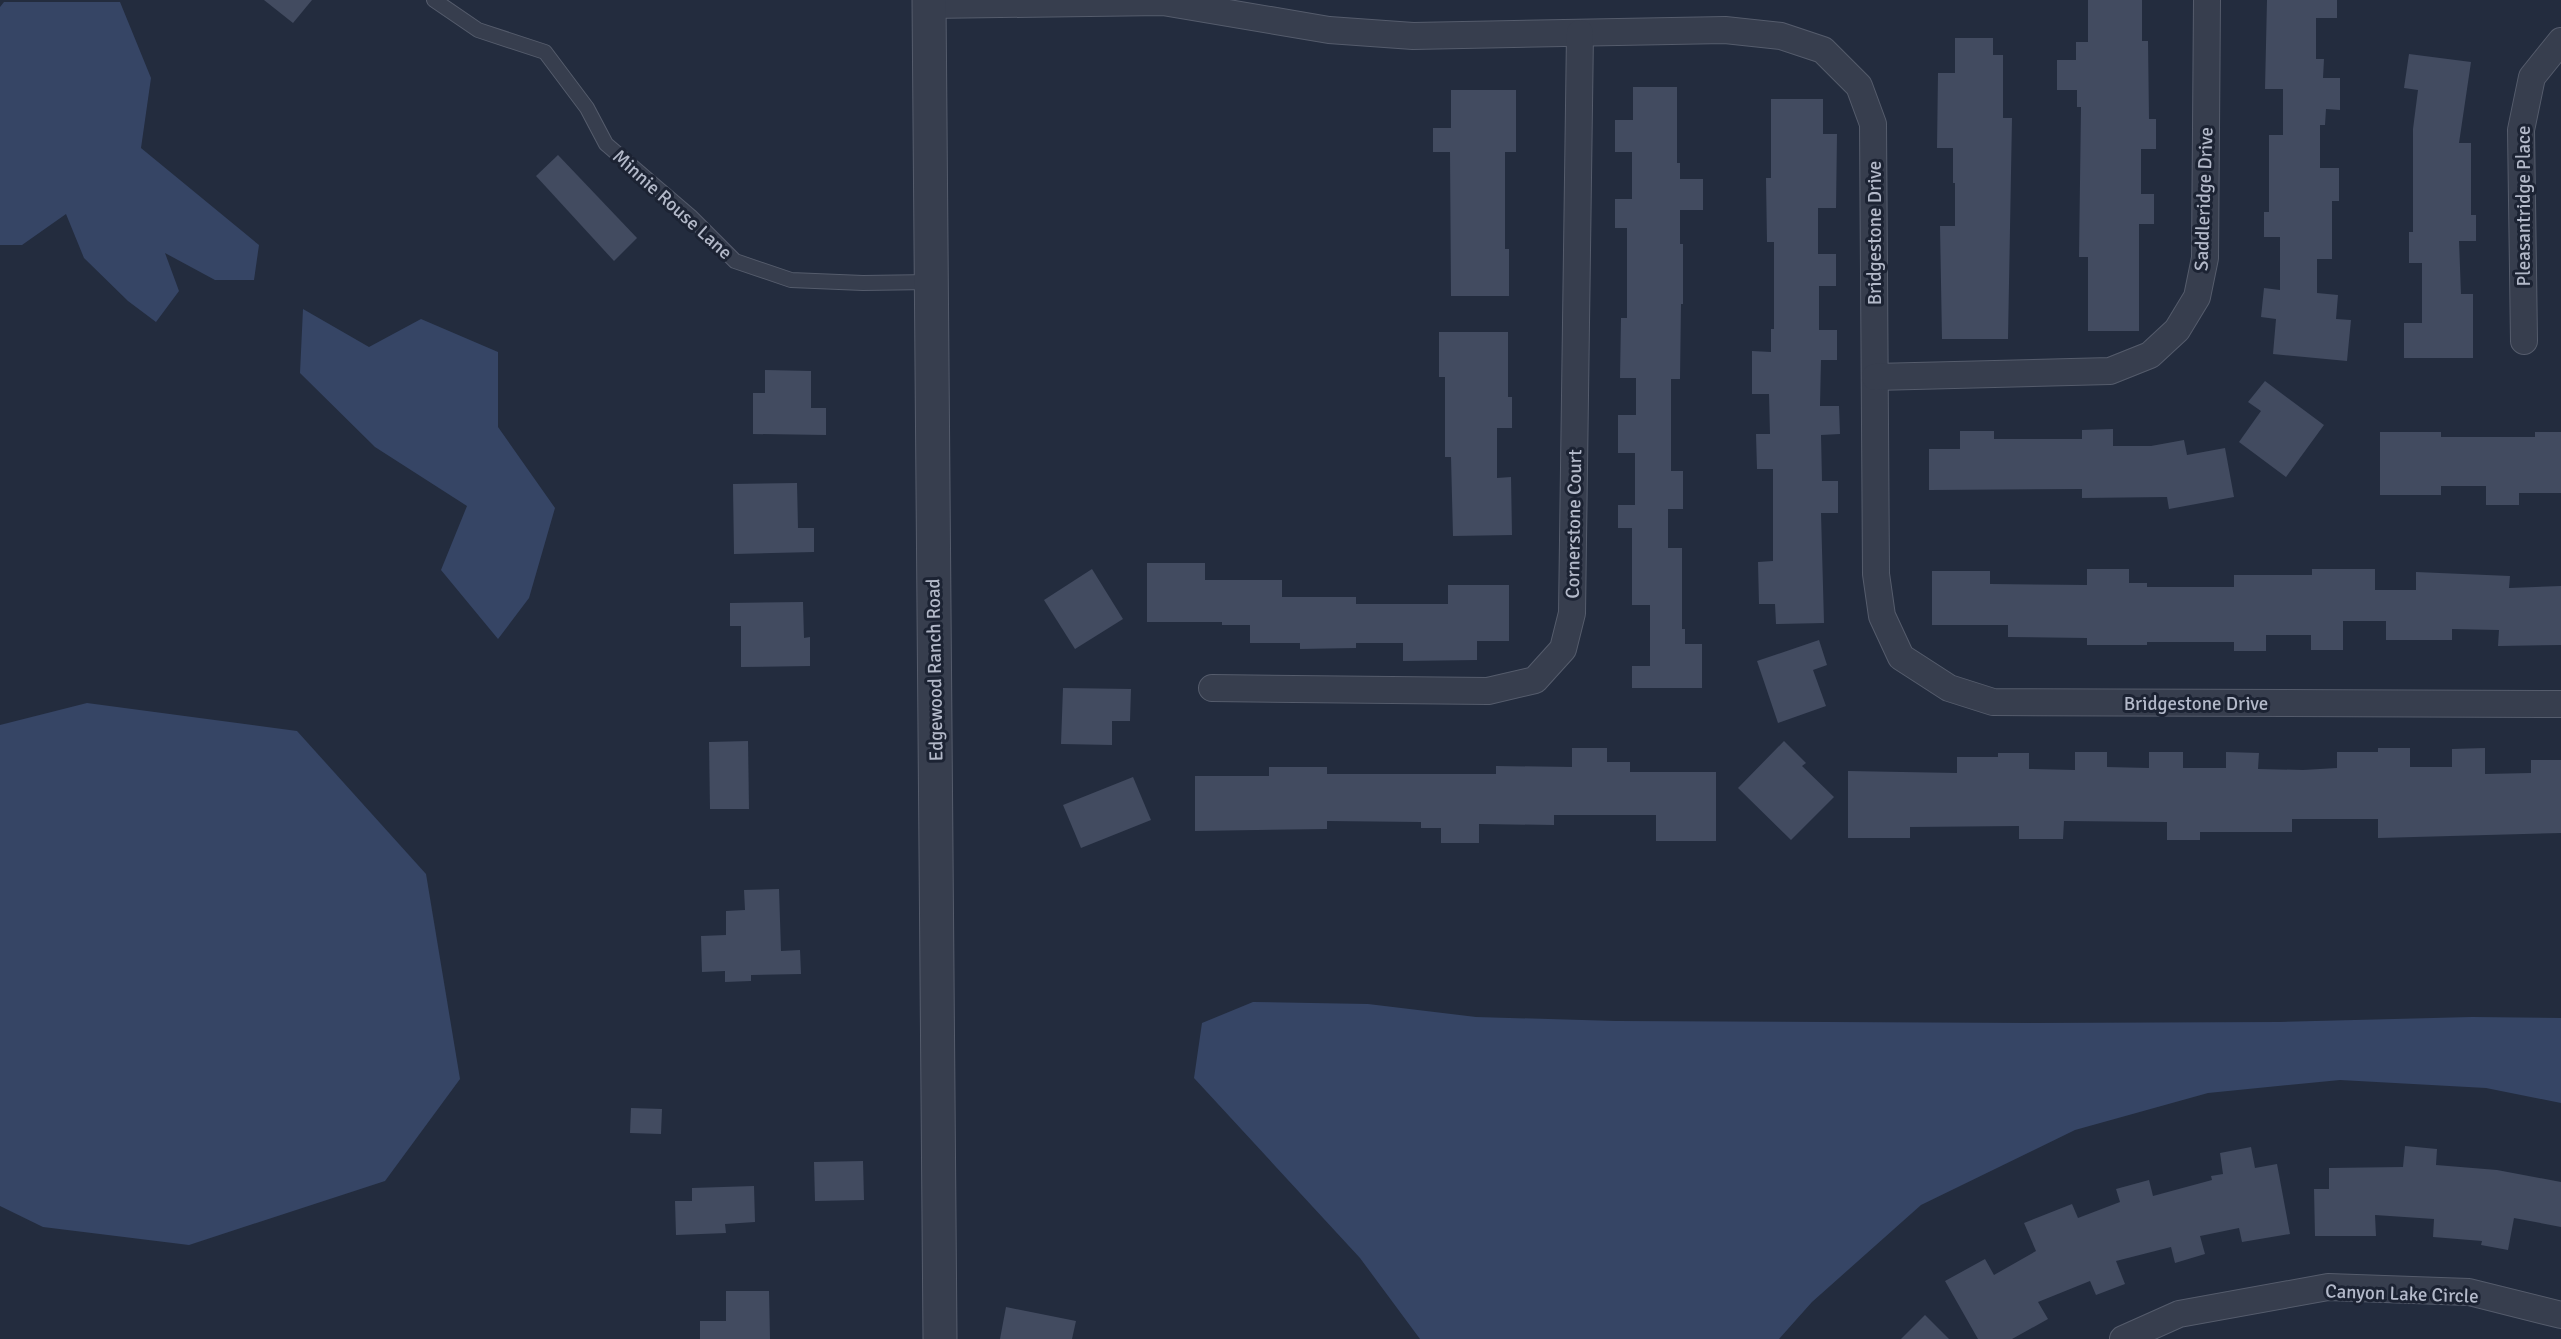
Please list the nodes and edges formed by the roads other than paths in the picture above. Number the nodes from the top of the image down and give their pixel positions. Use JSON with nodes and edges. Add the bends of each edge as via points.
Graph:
{"nodes":[{"id":1,"x":434,"y":0,"type":"edge"},
{"id":2,"x":2207,"y":0,"type":"edge"},
{"id":3,"x":1163,"y":1,"type":"edge"},
{"id":4,"x":929,"y":2,"type":"edge"},
{"id":5,"x":1580,"y":33,"type":"junction"},
{"id":6,"x":2561,"y":41,"type":"edge"},
{"id":7,"x":930,"y":282,"type":"junction"},
{"id":8,"x":2524,"y":341,"type":"dead end"},
{"id":9,"x":1875,"y":377,"type":"junction"},
{"id":10,"x":1212,"y":688,"type":"dead end"},
{"id":11,"x":2561,"y":704,"type":"edge"},
{"id":12,"x":2561,"y":1315,"type":"edge"},
{"id":13,"x":940,"y":1339,"type":"edge"},
{"id":14,"x":2123,"y":1339,"type":"edge"}],
"edges":[{"from":1,"to":7,"type":"lane","name":"Minnie Rouse Lane","via":[[478,30],[545,52],[587,108],[606,144],[735,261],[791,280]]},
{"from":2,"to":9,"type":"street","name":"Saddleridge Drive","via":[[2205,258],[2197,297],[2177,330],[2150,355],[2110,371]]},
{"from":3,"to":4,"type":"street","name":"Bridgestone Drive"},
{"from":3,"to":5,"type":"street","name":"Bridgestone Drive","via":[[1329,30],[1413,36]]},
{"from":4,"to":7,"type":"street","name":"Edgewood Ranch Road"},
{"from":5,"to":9,"type":"street","name":"Bridgestone Drive","via":[[1725,30],[1781,36],[1823,50],[1859,86],[1873,124]]},
{"from":5,"to":10,"type":"street","name":"Cornerstone Court","via":[[1572,613],[1563,649],[1535,680],[1488,691]]},
{"from":6,"to":8,"type":"street","name":"Pleasantridge Place","via":[[2532,77],[2521,130]]},
{"from":7,"to":13,"type":"street","name":"Edgewood Ranch Road"},
{"from":9,"to":11,"type":"street","name":"Bridgestone Drive","via":[[1876,574],[1882,616],[1901,657],[1949,688],[1993,702]]},
{"from":12,"to":14,"type":"street","name":"Canyon Lake Circle","via":[[2469,1292],[2328,1287],[2179,1314]]}]}
